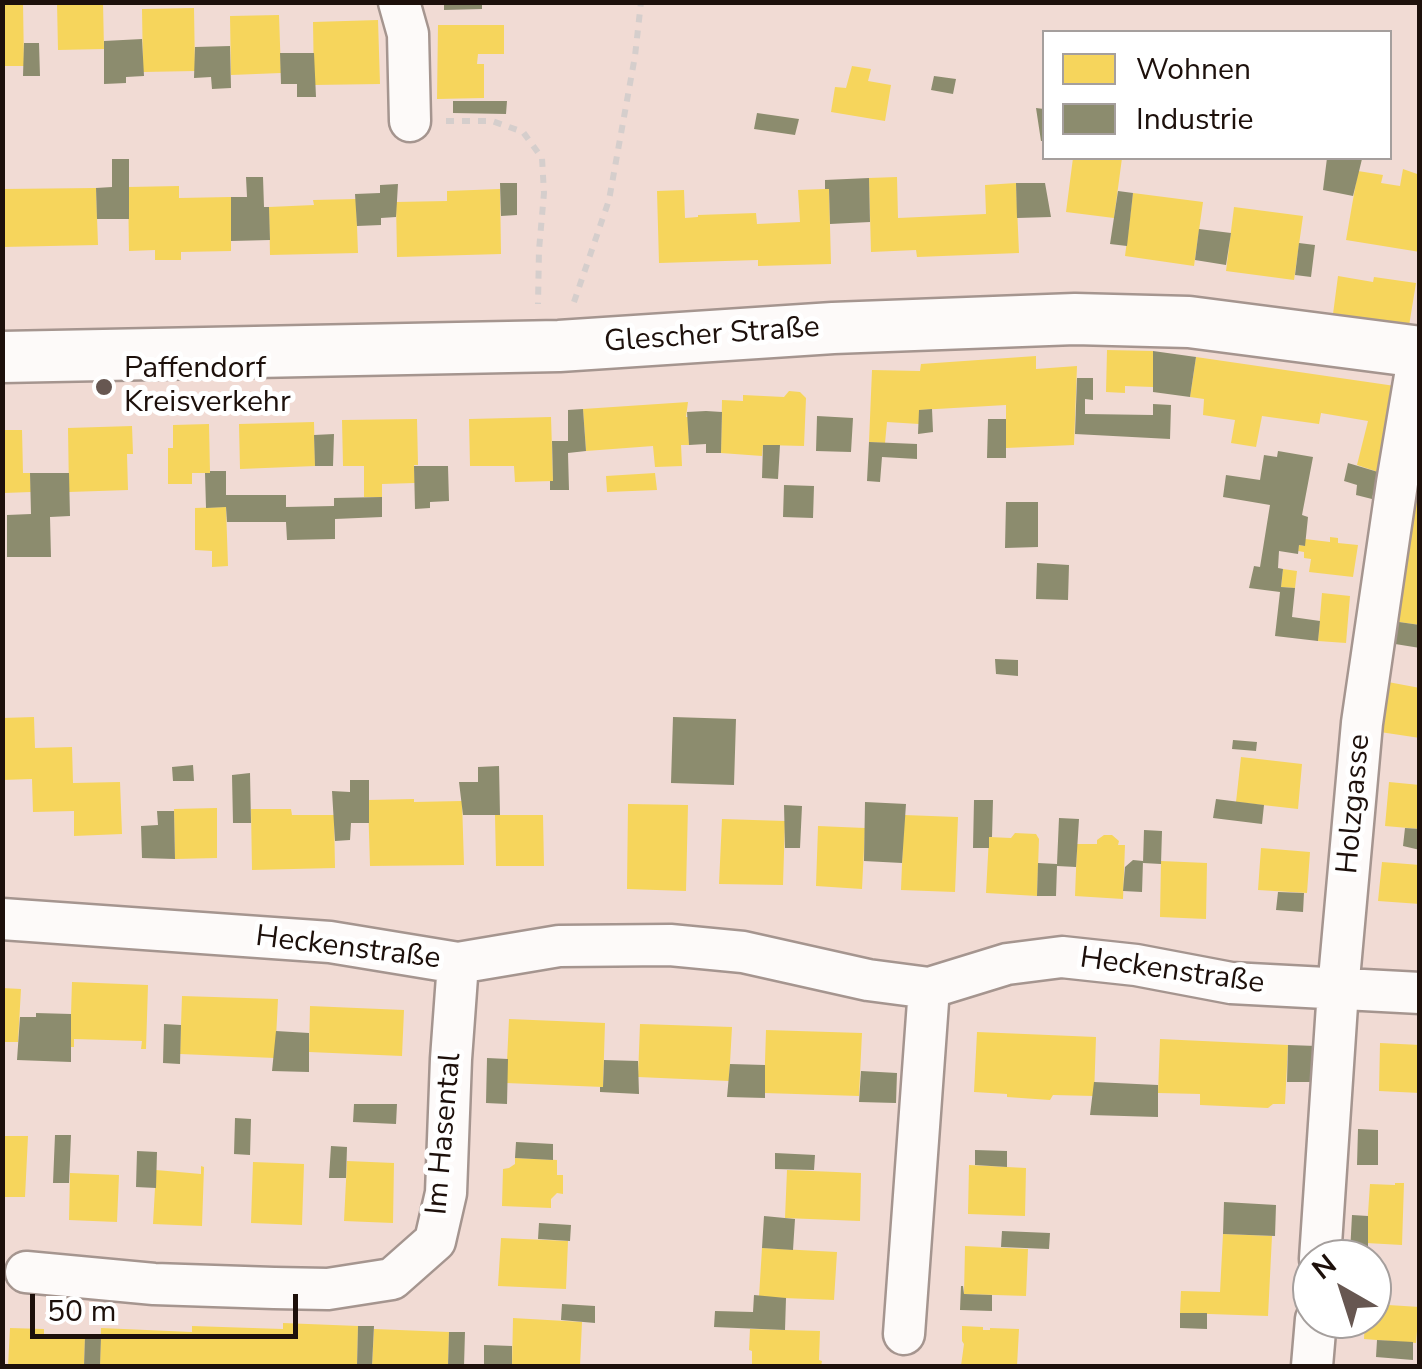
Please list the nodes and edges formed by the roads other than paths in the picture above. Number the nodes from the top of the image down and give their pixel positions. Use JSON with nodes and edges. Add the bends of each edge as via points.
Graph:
{"nodes":[{"id":1,"x":399,"y":2,"type":"edge"},
{"id":2,"x":410,"y":121,"type":"road end"},
{"id":3,"x":1420,"y":352,"type":"edge"},
{"id":4,"x":2,"y":357,"type":"edge"},
{"id":5,"x":2,"y":919,"type":"edge"},
{"id":6,"x":458,"y":963,"type":"junction"},
{"id":7,"x":929,"y":988,"type":"junction"},
{"id":8,"x":1338,"y":990,"type":"junction"},
{"id":9,"x":1420,"y":993,"type":"edge"},
{"id":10,"x":1321,"y":1239,"type":"edge"},
{"id":11,"x":26,"y":1272,"type":"dead end"},
{"id":12,"x":904,"y":1334,"type":"dead end"},
{"id":13,"x":1314,"y":1339,"type":"edge"},
{"id":14,"x":1312,"y":1366,"type":"edge"}],
"edges":[{"from":1,"to":2,"type":"street","via":[[408,34]]},
{"from":3,"to":4,"type":"street","name":"Glescher Straße","via":[[1189,322],[1075,319],[549,346]]},
{"from":3,"to":8,"type":"street","name":"Holzgasse","via":[[1362,723]]},
{"from":5,"to":6,"type":"street","name":"Heckenstraße","via":[[330,942]]},
{"from":6,"to":7,"type":"street","name":"Heckenstraße","via":[[559,946],[670,946],[742,952]]},
{"from":6,"to":11,"type":"street","name":"Im Hasental","via":[[446,1193],[434,1241],[392,1279],[328,1289],[274,1288]]},
{"from":7,"to":8,"type":"street","name":"Heckenstraße","via":[[1007,964],[1062,957],[1232,984]]},
{"from":7,"to":12,"type":"street"},
{"from":8,"to":9,"type":"street","name":"Heckenstraße"},
{"from":8,"to":10,"type":"street","name":"Holzgasse"},
{"from":13,"to":14,"type":"street"}]}
